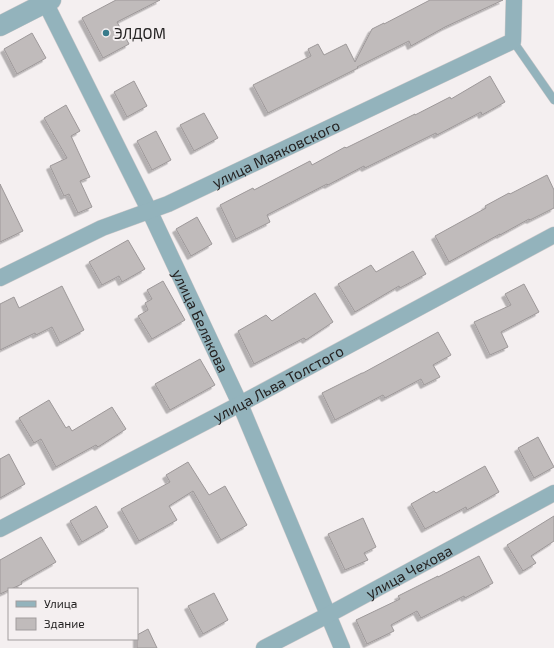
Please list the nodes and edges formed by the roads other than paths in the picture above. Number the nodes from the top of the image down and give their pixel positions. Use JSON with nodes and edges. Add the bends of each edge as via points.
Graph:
{"nodes":[{"id":1,"x":514,"y":0,"type":"edge"},
{"id":2,"x":47,"y":1,"type":"edge"},
{"id":3,"x":0,"y":26,"type":"edge"},
{"id":4,"x":513,"y":41,"type":"junction"},
{"id":5,"x":554,"y":100,"type":"edge"},
{"id":6,"x":149,"y":210,"type":"junction"},
{"id":7,"x":554,"y":235,"type":"edge"},
{"id":8,"x":0,"y":278,"type":"edge"},
{"id":9,"x":240,"y":404,"type":"junction"},
{"id":10,"x":554,"y":493,"type":"edge"},
{"id":11,"x":0,"y":529,"type":"edge"},
{"id":12,"x":328,"y":615,"type":"junction"},
{"id":13,"x":264,"y":648,"type":"edge"},
{"id":14,"x":342,"y":648,"type":"edge"}],
"edges":[{"from":1,"to":4,"type":"street"},
{"from":2,"to":3,"type":"street"},
{"from":2,"to":6,"type":"street","name":"улица Белякова"},
{"from":4,"to":5,"type":"lane"},
{"from":4,"to":6,"type":"street","name":"улица Маяковского","via":[[168,204]]},
{"from":6,"to":8,"type":"street","name":"улица Маяковского","via":[[102,228]]},
{"from":6,"to":9,"type":"street","name":"улица Белякова"},
{"from":7,"to":9,"type":"street","name":"улица Льва Толстого"},
{"from":9,"to":11,"type":"street","name":"улица Льва Толстого"},
{"from":9,"to":12,"type":"street","name":"улица Белякова"},
{"from":10,"to":12,"type":"street","name":"улица Чехова"},
{"from":12,"to":13,"type":"street","name":"улица Чехова"},
{"from":12,"to":14,"type":"street","name":"улица Белякова"}]}
